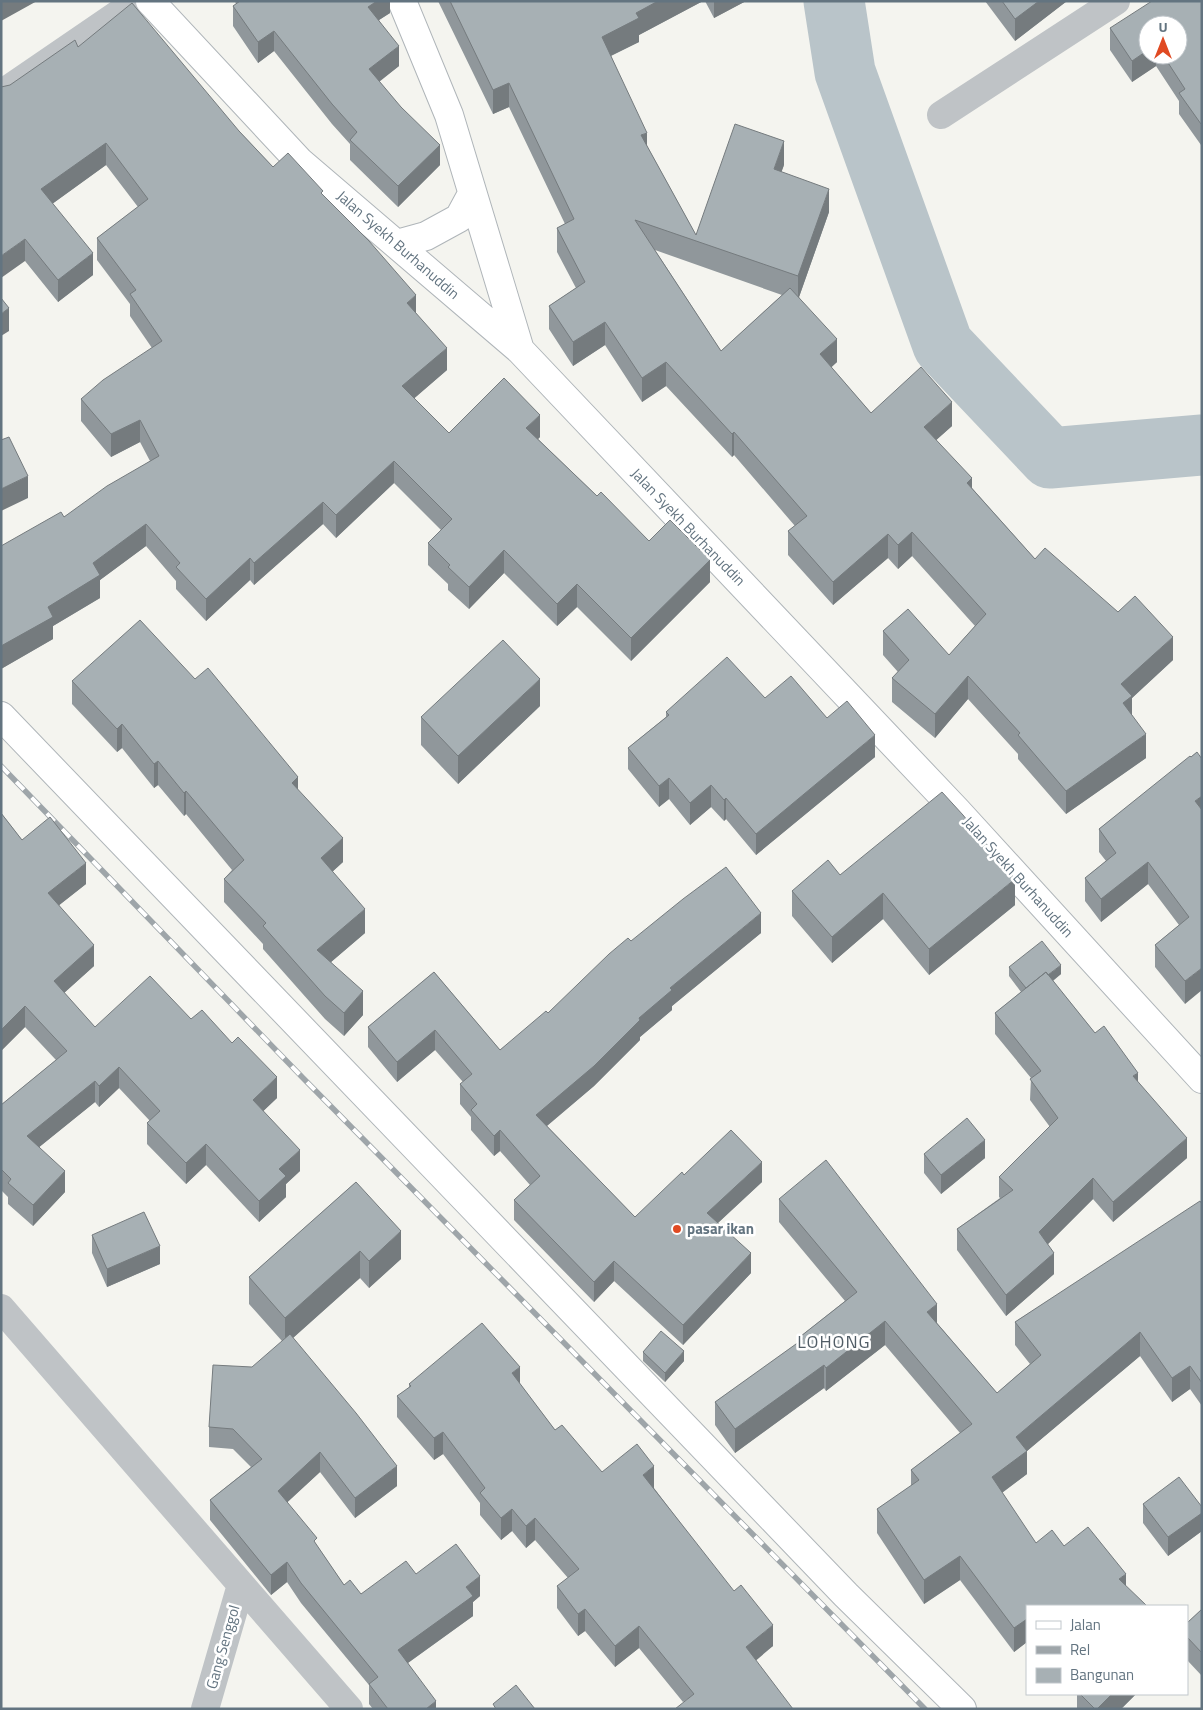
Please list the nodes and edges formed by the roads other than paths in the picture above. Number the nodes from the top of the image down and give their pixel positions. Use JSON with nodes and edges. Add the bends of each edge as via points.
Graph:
{"nodes":[{"id":1,"x":137,"y":1,"type":"edge"},
{"id":2,"x":150,"y":1,"type":"edge"},
{"id":3,"x":402,"y":1,"type":"edge"},
{"id":4,"x":1116,"y":1,"type":"edge"},
{"id":5,"x":1,"y":94,"type":"edge"},
{"id":6,"x":941,"y":115,"type":"dead end"},
{"id":7,"x":472,"y":194,"type":"junction"},
{"id":8,"x":397,"y":244,"type":"junction"},
{"id":9,"x":520,"y":350,"type":"junction"},
{"id":10,"x":1,"y":716,"type":"edge"},
{"id":11,"x":1202,"y":1079,"type":"edge"},
{"id":12,"x":1,"y":1308,"type":"edge"},
{"id":13,"x":241,"y":1585,"type":"junction"},
{"id":14,"x":205,"y":1709,"type":"edge"},
{"id":15,"x":349,"y":1709,"type":"edge"},
{"id":16,"x":962,"y":1709,"type":"edge"}],
"edges":[{"from":1,"to":5,"type":"street"},
{"from":2,"to":8,"type":"street","name":"Jalan Syekh Burhanuddin","via":[[300,162]]},
{"from":3,"to":7,"type":"street","via":[[449,115]]},
{"from":4,"to":6,"type":"street"},
{"from":7,"to":8,"type":"street","via":[[459,218],[426,236]]},
{"from":7,"to":9,"type":"street"},
{"from":8,"to":9,"type":"street","name":"Jalan Syekh Burhanuddin"},
{"from":9,"to":11,"type":"street","name":"Jalan Syekh Burhanuddin","via":[[957,811]]},
{"from":10,"to":16,"type":"street","via":[[846,1595]]},
{"from":12,"to":13,"type":"street"},
{"from":13,"to":14,"type":"street","name":"Gang Senggol"},
{"from":13,"to":15,"type":"street"}]}
